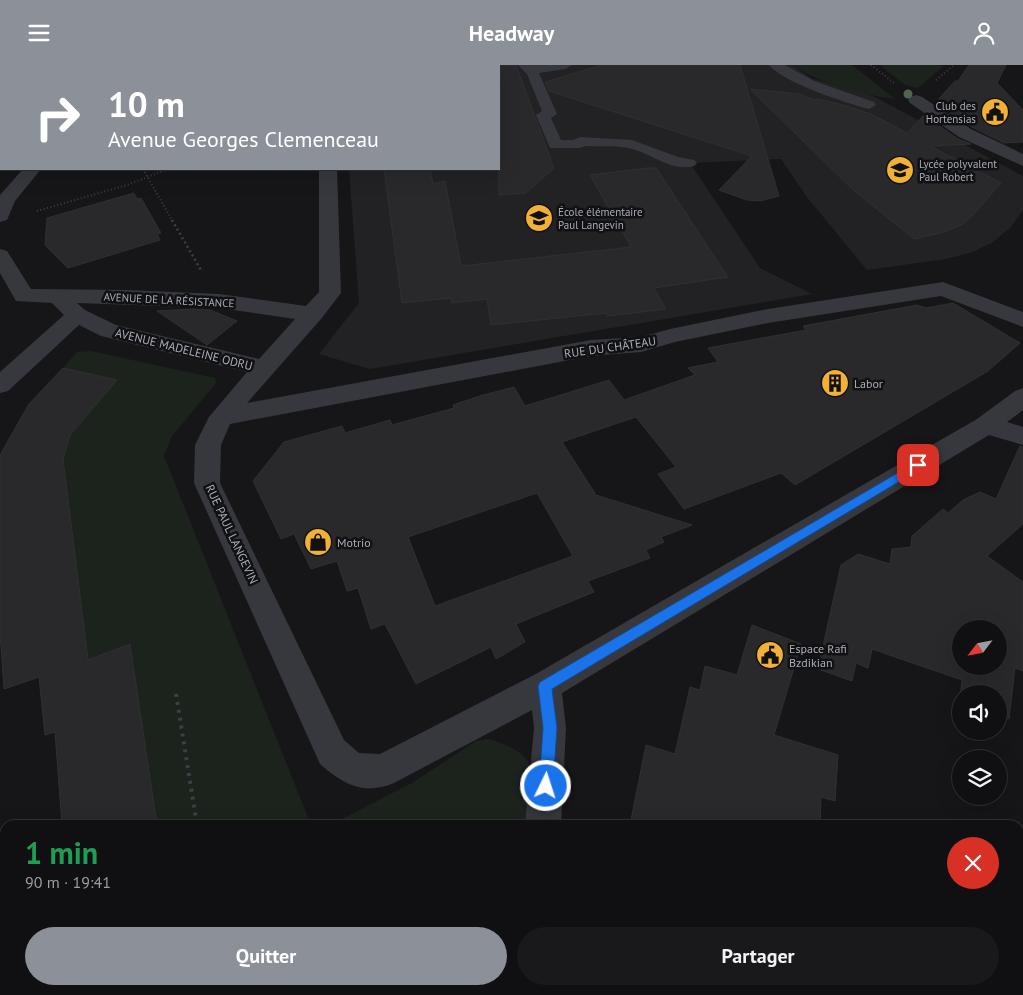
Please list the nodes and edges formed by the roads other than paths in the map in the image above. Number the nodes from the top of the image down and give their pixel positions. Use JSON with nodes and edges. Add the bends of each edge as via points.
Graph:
{"nodes":[{"id":1,"x":565,"y":65,"type":"edge"},
{"id":2,"x":776,"y":65,"type":"edge"},
{"id":3,"x":528,"y":67,"type":"edge"},
{"id":4,"x":916,"y":100,"type":"dead end"},
{"id":5,"x":869,"y":105,"type":"dead end"},
{"id":6,"x":1023,"y":161,"type":"edge"},
{"id":7,"x":689,"y":163,"type":"dead end"},
{"id":8,"x":31,"y":170,"type":"edge"},
{"id":9,"x":328,"y":170,"type":"edge"},
{"id":10,"x":0,"y":215,"type":"edge"},
{"id":11,"x":0,"y":255,"type":"edge"},
{"id":12,"x":57,"y":296,"type":"junction"},
{"id":13,"x":313,"y":314,"type":"junction"},
{"id":14,"x":77,"y":315,"type":"junction"},
{"id":15,"x":1023,"y":320,"type":"edge"},
{"id":16,"x":262,"y":368,"type":"junction"},
{"id":17,"x":0,"y":385,"type":"edge"},
{"id":18,"x":1023,"y":397,"type":"edge"},
{"id":19,"x":221,"y":417,"type":"junction"},
{"id":20,"x":986,"y":425,"type":"junction"},
{"id":21,"x":1023,"y":436,"type":"edge"},
{"id":22,"x":545,"y":686,"type":"junction"},
{"id":23,"x":543,"y":820,"type":"edge"}],
"edges":[{"from":1,"to":3,"type":"lane"},
{"from":2,"to":5,"type":"lane","via":[[796,78]]},
{"from":3,"to":7,"type":"lane","via":[[550,114],[543,115],[555,145],[580,141],[632,144],[674,161]]},
{"from":4,"to":6,"type":"street","via":[[965,133]]},
{"from":8,"to":10,"type":"street","via":[[6,200]]},
{"from":9,"to":13,"type":"street","name":"RUE PAUL LANGEVIN","via":[[330,293]]},
{"from":11,"to":12,"type":"street","name":"AVENUE DE LA RÉSISTANCE","via":[[24,296]]},
{"from":12,"to":13,"type":"street","name":"AVENUE DE LA RÉSISTANCE","via":[[219,301]]},
{"from":12,"to":14,"type":"street","name":"AVENUE MADELEINE ODRU"},
{"from":13,"to":16,"type":"street","name":"RUE PAUL LANGEVIN"},
{"from":14,"to":16,"type":"street","name":"AVENUE MADELEINE ODRU","via":[[109,331]]},
{"from":14,"to":17,"type":"street"},
{"from":15,"to":19,"type":"street","name":"RUE DU CHÂTEAU","via":[[944,289],[759,318],[670,336],[655,343],[591,348]]},
{"from":16,"to":19,"type":"street","name":"RUE PAUL LANGEVIN"},
{"from":18,"to":20,"type":"street"},
{"from":19,"to":22,"type":"street","name":"RUE PAUL LANGEVIN","via":[[208,445],[207,483],[332,752],[352,769],[382,771]]},
{"from":20,"to":21,"type":"street"},
{"from":20,"to":22,"type":"street"},
{"from":22,"to":23,"type":"street","via":[[550,728]]}]}
